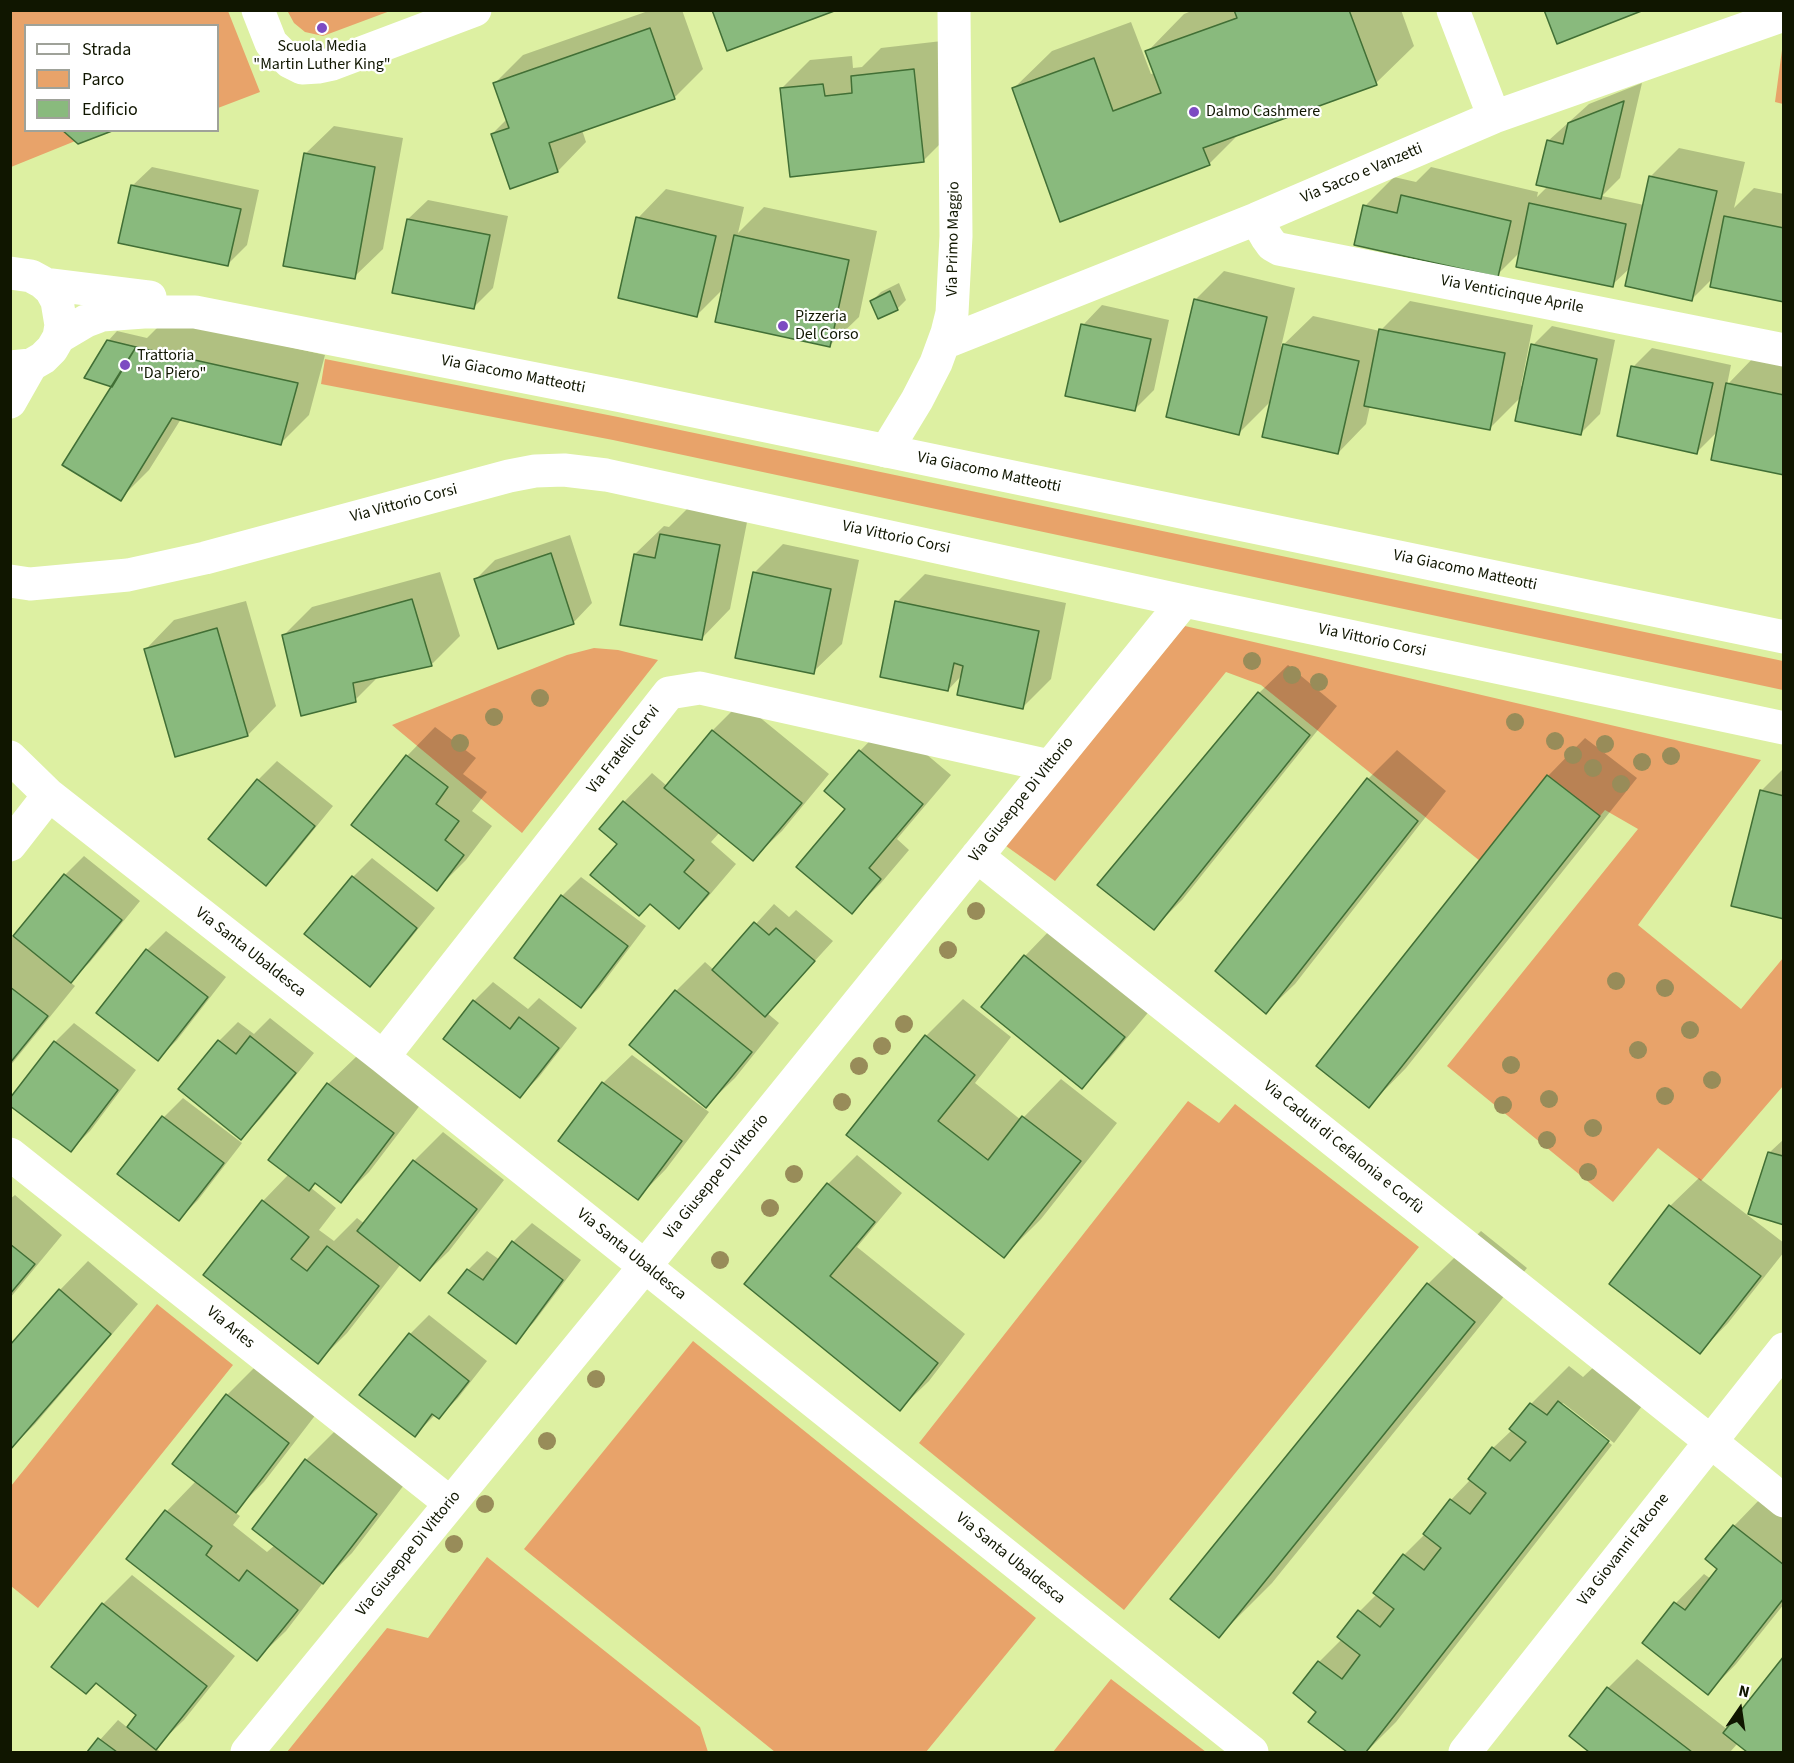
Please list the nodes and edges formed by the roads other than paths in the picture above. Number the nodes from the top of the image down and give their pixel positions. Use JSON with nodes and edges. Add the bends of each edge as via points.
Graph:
{"nodes":[{"id":1,"x":258,"y":10,"type":"edge"},
{"id":2,"x":475,"y":10,"type":"edge"},
{"id":3,"x":954,"y":10,"type":"edge"},
{"id":4,"x":1453,"y":10,"type":"edge"},
{"id":5,"x":1784,"y":15,"type":"edge"},
{"id":6,"x":1494,"y":117,"type":"junction"},
{"id":7,"x":1256,"y":219,"type":"junction"},
{"id":8,"x":10,"y":273,"type":"edge"},
{"id":9,"x":45,"y":284,"type":"junction"},
{"id":10,"x":195,"y":312,"type":"junction"},
{"id":11,"x":59,"y":336,"type":"junction"},
{"id":12,"x":944,"y":343,"type":"junction"},
{"id":13,"x":1784,"y":350,"type":"edge"},
{"id":14,"x":21,"y":366,"type":"edge"},
{"id":15,"x":10,"y":402,"type":"edge"},
{"id":16,"x":886,"y":451,"type":"junction"},
{"id":17,"x":10,"y":581,"type":"edge"},
{"id":18,"x":1184,"y":601,"type":"junction"},
{"id":19,"x":1784,"y":637,"type":"edge"},
{"id":20,"x":1784,"y":728,"type":"edge"},
{"id":21,"x":10,"y":757,"type":"edge"},
{"id":22,"x":1050,"y":766,"type":"junction"},
{"id":23,"x":49,"y":795,"type":"junction"},
{"id":24,"x":10,"y":845,"type":"edge"},
{"id":25,"x":977,"y":856,"type":"junction"},
{"id":26,"x":383,"y":1057,"type":"junction"},
{"id":27,"x":10,"y":1154,"type":"edge"},
{"id":28,"x":645,"y":1266,"type":"junction"},
{"id":29,"x":1784,"y":1349,"type":"edge"},
{"id":30,"x":1710,"y":1440,"type":"junction"},
{"id":31,"x":1784,"y":1501,"type":"edge"},
{"id":32,"x":450,"y":1503,"type":"junction"},
{"id":33,"x":247,"y":1752,"type":"edge"},
{"id":34,"x":1252,"y":1752,"type":"edge"},
{"id":35,"x":1465,"y":1752,"type":"edge"}],
"edges":[{"from":1,"to":2,"type":"street","via":[[271,43],[302,68],[332,64]]},
{"from":3,"to":12,"type":"street","name":"Via Primo Maggio","via":[[956,236],[952,313]]},
{"from":4,"to":6,"type":"street"},
{"from":5,"to":6,"type":"street","name":"Via Sacco e Vanzetti"},
{"from":6,"to":7,"type":"street","name":"Via Sacco e Vanzetti"},
{"from":7,"to":12,"type":"street","name":"Via Sacco e Vanzetti"},
{"from":7,"to":13,"type":"street","name":"Via Venticinque Aprile","via":[[1267,238],[1280,249]]},
{"from":8,"to":9,"type":"street","via":[[31,276]]},
{"from":9,"to":10,"type":"street","via":[[157,298]]},
{"from":9,"to":11,"type":"street","via":[[61,313]]},
{"from":10,"to":11,"type":"street","via":[[102,315]]},
{"from":10,"to":16,"type":"street","name":"Via Giacomo Matteotti"},
{"from":11,"to":14,"type":"street","via":[[43,358]]},
{"from":12,"to":16,"type":"street","name":"Via Primo Maggio","via":[[917,400]]},
{"from":14,"to":15,"type":"street"},
{"from":16,"to":19,"type":"street","name":"Via Giacomo Matteotti"},
{"from":17,"to":18,"type":"street","name":"Via Vittorio Corsi","via":[[30,584],[128,574],[205,558],[509,476],[564,470],[618,478]]},
{"from":18,"to":20,"type":"street","name":"Via Vittorio Corsi"},
{"from":18,"to":22,"type":"street","name":"Via Giuseppe Di Vittorio"},
{"from":21,"to":23,"type":"street","name":"Via Santa Ubaldesca"},
{"from":22,"to":25,"type":"street","name":"Via Giuseppe Di Vittorio"},
{"from":22,"to":26,"type":"street","name":"Via Fratelli Cervi","via":[[700,688],[669,693]]},
{"from":23,"to":24,"type":"street"},
{"from":23,"to":26,"type":"street","name":"Via Santa Ubaldesca"},
{"from":25,"to":28,"type":"street","name":"Via Giuseppe Di Vittorio"},
{"from":25,"to":30,"type":"street","name":"Via Caduti di Cefalonia e Corfù"},
{"from":26,"to":28,"type":"street","name":"Via Santa Ubaldesca"},
{"from":27,"to":32,"type":"street","name":"Via Arles"},
{"from":28,"to":32,"type":"street","name":"Via Giuseppe Di Vittorio"},
{"from":28,"to":34,"type":"street","name":"Via Santa Ubaldesca"},
{"from":29,"to":30,"type":"street","name":"Via Giovanni Falcone"},
{"from":30,"to":31,"type":"street","name":"Via Caduti di Cefalonia e Corfù"},
{"from":30,"to":35,"type":"street","name":"Via Giovanni Falcone"},
{"from":32,"to":33,"type":"street","name":"Via Giuseppe Di Vittorio"}]}
